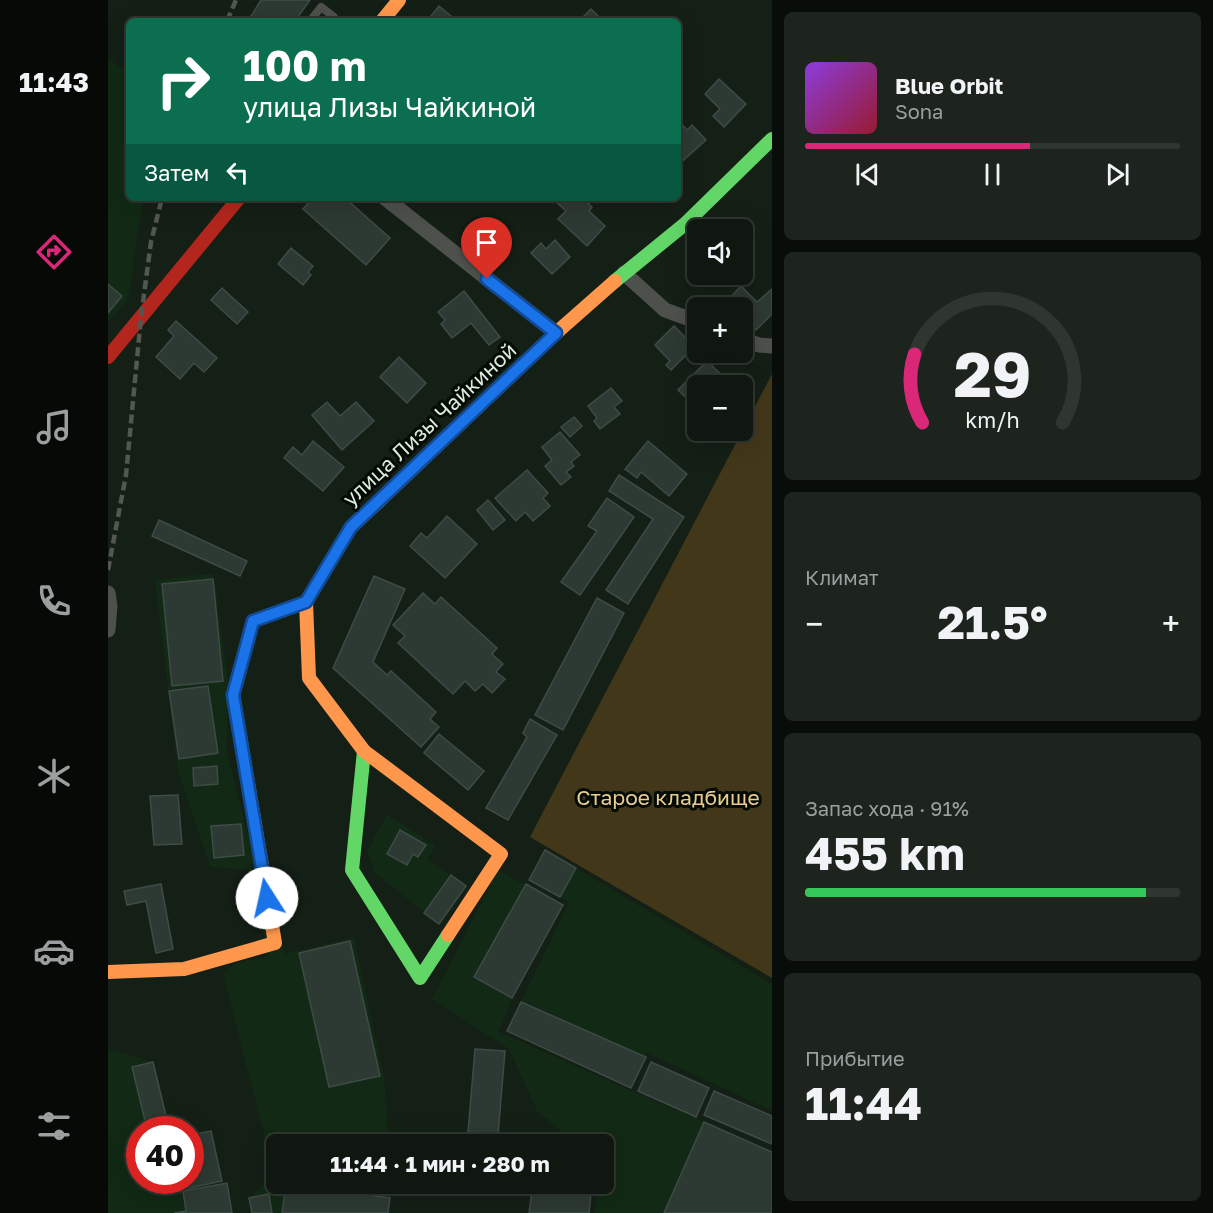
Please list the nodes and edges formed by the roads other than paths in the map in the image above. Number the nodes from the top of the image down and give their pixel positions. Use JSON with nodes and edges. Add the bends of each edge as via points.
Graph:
{"nodes":[{"id":1,"x":399,"y":0,"type":"edge"},
{"id":2,"x":312,"y":18,"type":"edge"},
{"id":3,"x":334,"y":18,"type":"edge"},
{"id":4,"x":384,"y":18,"type":"edge"},
{"id":5,"x":772,"y":139,"type":"edge"},
{"id":6,"x":237,"y":201,"type":"edge"},
{"id":7,"x":389,"y":201,"type":"edge"},
{"id":8,"x":624,"y":273,"type":"junction"},
{"id":9,"x":687,"y":318,"type":"edge"},
{"id":10,"x":556,"y":333,"type":"junction"},
{"id":11,"x":753,"y":343,"type":"edge"},
{"id":12,"x":772,"y":346,"type":"edge"},
{"id":13,"x":108,"y":357,"type":"edge"},
{"id":14,"x":108,"y":593,"type":"edge"},
{"id":15,"x":306,"y":602,"type":"junction"},
{"id":16,"x":108,"y":630,"type":"edge"},
{"id":17,"x":364,"y":751,"type":"junction"},
{"id":18,"x":108,"y":972,"type":"edge"}],
"edges":[{"from":1,"to":4,"type":"street"},
{"from":2,"to":3,"type":"lane","via":[[321,7]]},
{"from":5,"to":8,"type":"street","name":"улица Лизы Чайкиной","via":[[685,224]]},
{"from":6,"to":13,"type":"street"},
{"from":7,"to":10,"type":"street"},
{"from":8,"to":9,"type":"street","via":[[665,310]]},
{"from":8,"to":10,"type":"street","name":"улица Лизы Чайкиной"},
{"from":10,"to":15,"type":"street","name":"улица Лизы Чайкиной","via":[[351,527]]},
{"from":11,"to":12,"type":"street"},
{"from":14,"to":16,"type":"street"},
{"from":15,"to":17,"type":"street","via":[[309,678]]},
{"from":15,"to":18,"type":"street","via":[[253,621],[233,695],[275,943],[184,969]]},
{"from":17,"to":17,"type":"street","via":[[501,854],[420,978],[352,870]]}]}
